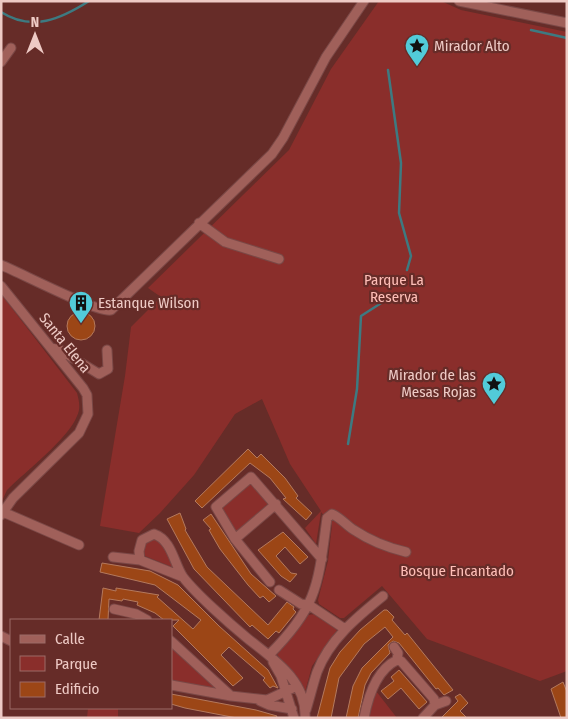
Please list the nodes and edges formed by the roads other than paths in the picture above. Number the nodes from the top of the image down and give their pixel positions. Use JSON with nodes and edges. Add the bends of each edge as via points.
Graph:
{"nodes":[{"id":1,"x":364,"y":1,"type":"edge"},
{"id":2,"x":459,"y":1,"type":"edge"},
{"id":3,"x":567,"y":22,"type":"edge"},
{"id":4,"x":11,"y":48,"type":"dead end"},
{"id":5,"x":1,"y":62,"type":"edge"},
{"id":6,"x":199,"y":223,"type":"junction"},
{"id":7,"x":279,"y":260,"type":"dead end"},
{"id":8,"x":1,"y":265,"type":"edge"},
{"id":9,"x":1,"y":286,"type":"edge"},
{"id":10,"x":51,"y":348,"type":"junction"},
{"id":11,"x":107,"y":350,"type":"dead end"},
{"id":12,"x":276,"y":504,"type":"junction"},
{"id":13,"x":2,"y":513,"type":"edge"},
{"id":14,"x":234,"y":540,"type":"junction"},
{"id":15,"x":79,"y":545,"type":"dead end"},
{"id":16,"x":406,"y":552,"type":"dead end"},
{"id":17,"x":113,"y":557,"type":"dead end"},
{"id":18,"x":322,"y":558,"type":"junction"},
{"id":19,"x":140,"y":560,"type":"junction"},
{"id":20,"x":183,"y":577,"type":"junction"},
{"id":21,"x":270,"y":582,"type":"dead end"},
{"id":22,"x":279,"y":590,"type":"dead end"},
{"id":23,"x":383,"y":596,"type":"dead end"},
{"id":24,"x":309,"y":605,"type":"junction"},
{"id":25,"x":114,"y":609,"type":"dead end"},
{"id":26,"x":146,"y":619,"type":"edge"},
{"id":27,"x":345,"y":629,"type":"junction"},
{"id":28,"x":172,"y":642,"type":"edge"},
{"id":29,"x":394,"y":647,"type":"dead end"},
{"id":30,"x":269,"y":656,"type":"junction"},
{"id":31,"x":397,"y":660,"type":"junction"},
{"id":32,"x":172,"y":685,"type":"edge"},
{"id":33,"x":297,"y":686,"type":"junction"},
{"id":34,"x":286,"y":690,"type":"junction"},
{"id":35,"x":232,"y":696,"type":"junction"},
{"id":36,"x":260,"y":701,"type":"junction"},
{"id":37,"x":446,"y":701,"type":"dead end"},
{"id":38,"x":436,"y":705,"type":"junction"},
{"id":39,"x":293,"y":714,"type":"edge"},
{"id":40,"x":306,"y":714,"type":"edge"},
{"id":41,"x":364,"y":718,"type":"edge"},
{"id":42,"x":423,"y":718,"type":"edge"}],
"edges":[{"from":1,"to":6,"type":"street","via":[[326,57],[272,154]]},
{"from":2,"to":3,"type":"street"},
{"from":4,"to":5,"type":"street"},
{"from":6,"to":7,"type":"street","via":[[225,242]]},
{"from":6,"to":8,"type":"street","via":[[118,305],[107,312]]},
{"from":9,"to":10,"type":"street","name":"Santa Elena"},
{"from":10,"to":11,"type":"street","via":[[60,350],[99,374],[108,369]]},
{"from":10,"to":13,"type":"street","name":"Santa Elena","via":[[84,388],[88,414],[79,433],[29,481]]},
{"from":12,"to":14,"type":"street"},
{"from":12,"to":14,"type":"street","via":[[251,477],[244,480],[216,507]]},
{"from":12,"to":18,"type":"street"},
{"from":13,"to":15,"type":"street"},
{"from":14,"to":21,"type":"street"},
{"from":16,"to":18,"type":"street","via":[[361,534],[332,514],[326,518]]},
{"from":17,"to":19,"type":"street"},
{"from":18,"to":24,"type":"street"},
{"from":19,"to":20,"type":"street"},
{"from":19,"to":20,"type":"street","via":[[142,540],[149,535],[160,536]]},
{"from":20,"to":30,"type":"street"},
{"from":22,"to":24,"type":"street","via":[[301,604]]},
{"from":23,"to":27,"type":"street"},
{"from":24,"to":27,"type":"street"},
{"from":24,"to":30,"type":"street"},
{"from":25,"to":26,"type":"street"},
{"from":27,"to":40,"type":"street","via":[[318,670]]},
{"from":28,"to":35,"type":"street"},
{"from":29,"to":31,"type":"street","via":[[398,653]]},
{"from":30,"to":33,"type":"street","via":[[290,674]]},
{"from":30,"to":34,"type":"street"},
{"from":31,"to":38,"type":"street"},
{"from":31,"to":41,"type":"street","via":[[380,674]]},
{"from":32,"to":35,"type":"street"},
{"from":33,"to":34,"type":"street"},
{"from":33,"to":40,"type":"street"},
{"from":34,"to":36,"type":"street"},
{"from":34,"to":39,"type":"street"},
{"from":35,"to":36,"type":"street"},
{"from":36,"to":39,"type":"street"},
{"from":37,"to":38,"type":"street"},
{"from":38,"to":42,"type":"street"}]}
